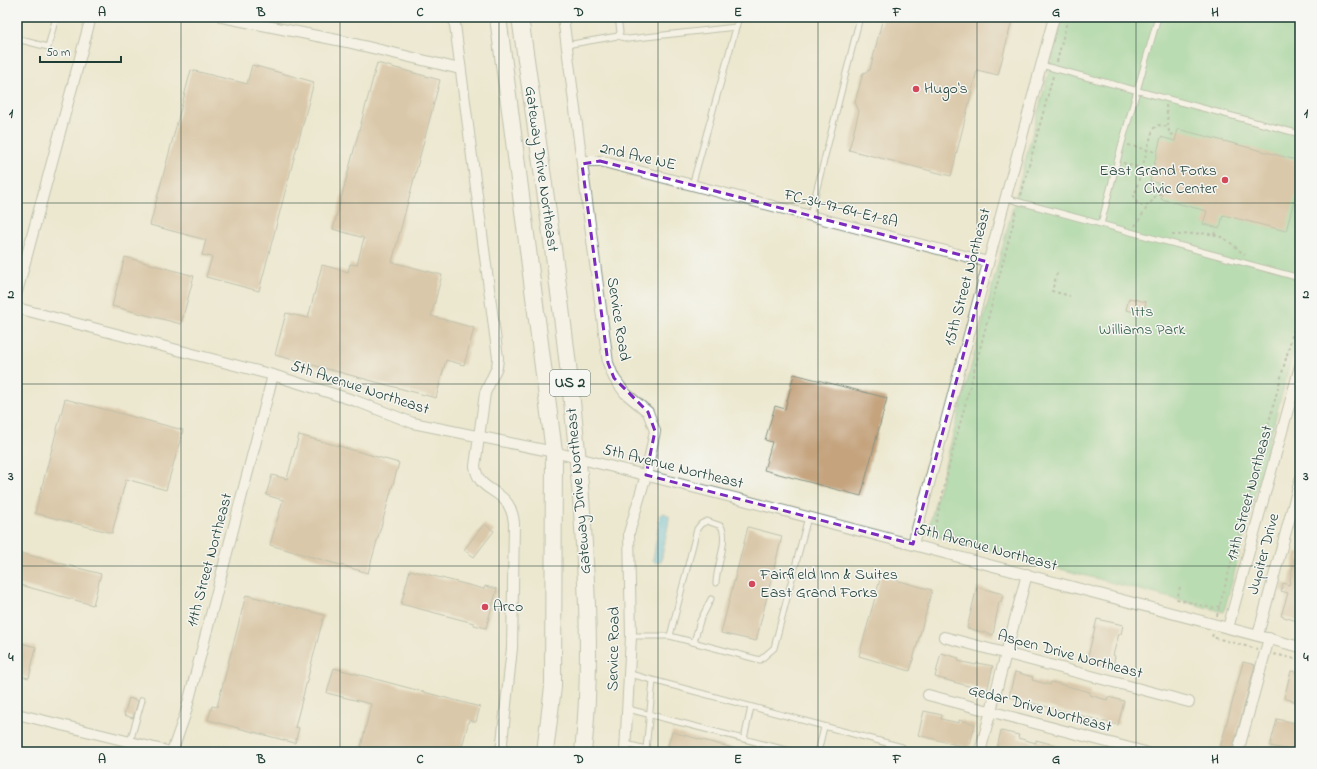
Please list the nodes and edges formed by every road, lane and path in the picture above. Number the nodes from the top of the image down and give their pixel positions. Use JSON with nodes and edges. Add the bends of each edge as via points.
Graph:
{"nodes":[{"id":1,"x":56,"y":17,"type":"edge"},
{"id":2,"x":91,"y":17,"type":"edge"},
{"id":3,"x":222,"y":17,"type":"edge"},
{"id":4,"x":454,"y":17,"type":"edge"},
{"id":5,"x":498,"y":17,"type":"edge"},
{"id":6,"x":520,"y":17,"type":"edge"},
{"id":7,"x":563,"y":17,"type":"edge"},
{"id":8,"x":618,"y":17,"type":"edge"},
{"id":9,"x":739,"y":17,"type":"edge"},
{"id":10,"x":860,"y":17,"type":"edge"},
{"id":11,"x":1054,"y":17,"type":"edge"},
{"id":12,"x":1068,"y":17,"type":"edge"},
{"id":13,"x":1158,"y":17,"type":"edge"},
{"id":14,"x":736,"y":27,"type":"junction"},
{"id":15,"x":618,"y":36,"type":"junction"},
{"id":16,"x":17,"y":39,"type":"edge"},
{"id":17,"x":566,"y":45,"type":"junction"},
{"id":18,"x":1041,"y":65,"type":"junction"},
{"id":19,"x":460,"y":69,"type":"junction"},
{"id":20,"x":1055,"y":69,"type":"junction"},
{"id":21,"x":1138,"y":91,"type":"junction"},
{"id":22,"x":1166,"y":98,"type":"junction"},
{"id":23,"x":1169,"y":127,"type":"junction"},
{"id":24,"x":1300,"y":134,"type":"edge"},
{"id":25,"x":1175,"y":136,"type":"dead end"},
{"id":26,"x":1122,"y":143,"type":"junction"},
{"id":27,"x":1147,"y":150,"type":"junction"},
{"id":28,"x":1156,"y":152,"type":"dead end"},
{"id":29,"x":1117,"y":161,"type":"junction"},
{"id":30,"x":582,"y":164,"type":"junction"},
{"id":31,"x":1142,"y":169,"type":"junction"},
{"id":32,"x":1151,"y":171,"type":"dead end"},
{"id":33,"x":688,"y":184,"type":"junction"},
{"id":34,"x":1161,"y":194,"type":"dead end"},
{"id":35,"x":1004,"y":198,"type":"junction"},
{"id":36,"x":1019,"y":202,"type":"junction"},
{"id":37,"x":1149,"y":205,"type":"junction"},
{"id":38,"x":810,"y":216,"type":"junction"},
{"id":39,"x":1101,"y":224,"type":"junction"},
{"id":40,"x":1216,"y":229,"type":"dead end"},
{"id":41,"x":1132,"y":233,"type":"junction"},
{"id":42,"x":1167,"y":234,"type":"dead end"},
{"id":43,"x":1214,"y":235,"type":"junction"},
{"id":44,"x":1251,"y":257,"type":"dead end"},
{"id":45,"x":988,"y":262,"type":"junction"},
{"id":46,"x":1057,"y":273,"type":"dead end"},
{"id":47,"x":1300,"y":278,"type":"edge"},
{"id":48,"x":17,"y":292,"type":"edge"},
{"id":49,"x":1070,"y":296,"type":"dead end"},
{"id":50,"x":1300,"y":306,"type":"edge"},
{"id":51,"x":17,"y":308,"type":"edge"},
{"id":52,"x":1300,"y":366,"type":"edge"},
{"id":53,"x":273,"y":375,"type":"junction"},
{"id":54,"x":479,"y":437,"type":"junction"},
{"id":55,"x":554,"y":452,"type":"junction"},
{"id":56,"x":578,"y":459,"type":"junction"},
{"id":57,"x":646,"y":475,"type":"junction"},
{"id":58,"x":1300,"y":480,"type":"edge"},
{"id":59,"x":808,"y":517,"type":"junction"},
{"id":60,"x":913,"y":544,"type":"junction"},
{"id":61,"x":930,"y":549,"type":"junction"},
{"id":62,"x":1027,"y":574,"type":"junction"},
{"id":63,"x":716,"y":583,"type":"dead end"},
{"id":64,"x":1180,"y":587,"type":"dead end"},
{"id":65,"x":711,"y":599,"type":"dead end"},
{"id":66,"x":1220,"y":606,"type":"junction"},
{"id":67,"x":1215,"y":624,"type":"junction"},
{"id":68,"x":1228,"y":628,"type":"junction"},
{"id":69,"x":631,"y":636,"type":"junction"},
{"id":70,"x":670,"y":636,"type":"junction"},
{"id":71,"x":1258,"y":636,"type":"junction"},
{"id":72,"x":944,"y":637,"type":"dead end"},
{"id":73,"x":1269,"y":638,"type":"junction"},
{"id":74,"x":694,"y":642,"type":"junction"},
{"id":75,"x":1300,"y":647,"type":"edge"},
{"id":76,"x":1265,"y":651,"type":"junction"},
{"id":77,"x":1006,"y":654,"type":"junction"},
{"id":78,"x":1300,"y":660,"type":"edge"},
{"id":79,"x":630,"y":674,"type":"junction"},
{"id":80,"x":653,"y":681,"type":"junction"},
{"id":81,"x":928,"y":695,"type":"dead end"},
{"id":82,"x":142,"y":700,"type":"dead end"},
{"id":83,"x":1189,"y":702,"type":"dead end"},
{"id":84,"x":752,"y":707,"type":"junction"},
{"id":85,"x":628,"y":709,"type":"junction"},
{"id":86,"x":991,"y":712,"type":"junction"},
{"id":87,"x":17,"y":714,"type":"edge"},
{"id":88,"x":650,"y":715,"type":"junction"},
{"id":89,"x":824,"y":726,"type":"junction"},
{"id":90,"x":744,"y":739,"type":"junction"},
{"id":91,"x":130,"y":742,"type":"junction"},
{"id":92,"x":625,"y":748,"type":"edge"},
{"id":93,"x":171,"y":752,"type":"edge"},
{"id":94,"x":501,"y":752,"type":"edge"},
{"id":95,"x":545,"y":752,"type":"edge"},
{"id":96,"x":583,"y":752,"type":"edge"},
{"id":97,"x":794,"y":752,"type":"edge"},
{"id":98,"x":818,"y":752,"type":"edge"},
{"id":99,"x":901,"y":752,"type":"edge"},
{"id":100,"x":980,"y":752,"type":"edge"},
{"id":101,"x":1145,"y":752,"type":"edge"},
{"id":102,"x":1238,"y":752,"type":"edge"}],
"edges":[{"from":1,"to":16,"type":"lane","via":[[48,47]]},
{"from":2,"to":48,"type":"street"},
{"from":3,"to":19,"type":"street","via":[[347,42]]},
{"from":4,"to":19,"type":"street"},
{"from":5,"to":55,"type":"highway","name":"Gateway Drive Northeast","number":"US 2"},
{"from":6,"to":56,"type":"highway","name":"Gateway Drive Northeast","number":"US 2","via":[[569,374]]},
{"from":7,"to":17,"type":"street","name":"Service Road"},
{"from":8,"to":15,"type":"lane"},
{"from":9,"to":14,"type":"lane"},
{"from":10,"to":38,"type":"lane"},
{"from":11,"to":18,"type":"street","name":"15th Street Northeast"},
{"from":12,"to":20,"type":"path"},
{"from":13,"to":21,"type":"lane"},
{"from":14,"to":15,"type":"lane","via":[[628,39]]},
{"from":14,"to":33,"type":"lane","via":[[693,182]]},
{"from":15,"to":17,"type":"lane"},
{"from":17,"to":30,"type":"street","name":"Service Road"},
{"from":18,"to":20,"type":"lane"},
{"from":18,"to":35,"type":"street","name":"15th Street Northeast"},
{"from":19,"to":54,"type":"street","via":[[498,358],[497,367],[485,393]]},
{"from":20,"to":21,"type":"lane"},
{"from":20,"to":36,"type":"path"},
{"from":21,"to":22,"type":"lane"},
{"from":21,"to":26,"type":"lane"},
{"from":22,"to":23,"type":"path"},
{"from":22,"to":24,"type":"lane"},
{"from":23,"to":25,"type":"path","via":[[1170,134]]},
{"from":23,"to":27,"type":"path","via":[[1155,126]]},
{"from":26,"to":27,"type":"path"},
{"from":26,"to":29,"type":"lane"},
{"from":27,"to":28,"type":"path"},
{"from":27,"to":31,"type":"path"},
{"from":29,"to":31,"type":"path"},
{"from":29,"to":39,"type":"lane"},
{"from":30,"to":33,"type":"street","name":"2nd Ave NE","via":[[587,161],[600,161]]},
{"from":30,"to":57,"type":"street","name":"Service Road","via":[[608,363],[614,378],[626,393],[648,412],[655,431]]},
{"from":31,"to":32,"type":"path"},
{"from":31,"to":37,"type":"path","via":[[1134,197],[1138,204]]},
{"from":33,"to":38,"type":"street","name":"FC-34-97-64-E1-8A"},
{"from":34,"to":37,"type":"path","via":[[1157,194]]},
{"from":35,"to":36,"type":"lane"},
{"from":35,"to":45,"type":"street","name":"15th Street Northeast"},
{"from":36,"to":39,"type":"lane"},
{"from":36,"to":61,"type":"path"},
{"from":37,"to":41,"type":"path"},
{"from":38,"to":45,"type":"street","name":"FC-34-97-64-E1-8A"},
{"from":39,"to":41,"type":"lane"},
{"from":40,"to":43,"type":"path"},
{"from":41,"to":47,"type":"lane"},
{"from":42,"to":43,"type":"path"},
{"from":43,"to":44,"type":"path","via":[[1228,240]]},
{"from":45,"to":60,"type":"street","name":"15th Street Northeast"},
{"from":46,"to":49,"type":"path","via":[[1052,291]]},
{"from":50,"to":66,"type":"path"},
{"from":51,"to":53,"type":"street","name":"5th Avenue Northeast"},
{"from":52,"to":68,"type":"street","name":"17th Street Northeast"},
{"from":53,"to":54,"type":"street","name":"5th Avenue Northeast","via":[[356,401],[413,423]]},
{"from":53,"to":93,"type":"street","name":"11th Street Northeast","via":[[185,715]]},
{"from":54,"to":55,"type":"street","name":"5th Avenue Northeast"},
{"from":54,"to":94,"type":"street","via":[[475,460],[478,477],[483,484],[508,502],[514,523],[512,648]]},
{"from":55,"to":56,"type":"street","name":"5th Avenue Northeast"},
{"from":55,"to":95,"type":"highway","name":"Gateway Drive Northeast","number":"US 2","via":[[553,687]]},
{"from":56,"to":57,"type":"street","name":"5th Avenue Northeast"},
{"from":56,"to":96,"type":"highway","name":"Gateway Drive Northeast","number":"US 2","via":[[587,593],[588,710]]},
{"from":57,"to":59,"type":"street","name":"5th Avenue Northeast"},
{"from":57,"to":69,"type":"street","name":"Service Road","via":[[629,533]]},
{"from":58,"to":71,"type":"street","name":"Jupiter Drive"},
{"from":59,"to":60,"type":"street","name":"5th Avenue Northeast"},
{"from":59,"to":74,"type":"lane","via":[[774,648],[760,660]]},
{"from":60,"to":61,"type":"street","name":"5th Avenue Northeast"},
{"from":61,"to":62,"type":"street","name":"5th Avenue Northeast"},
{"from":62,"to":67,"type":"street","name":"5th Avenue Northeast"},
{"from":62,"to":77,"type":"street"},
{"from":63,"to":70,"type":"lane","via":[[716,572],[725,537],[721,526],[708,521],[701,524],[698,529]]},
{"from":64,"to":66,"type":"path","via":[[1177,599],[1212,608]]},
{"from":65,"to":74,"type":"lane","via":[[700,621]]},
{"from":66,"to":67,"type":"path"},
{"from":67,"to":68,"type":"street","name":"5th Avenue Northeast"},
{"from":67,"to":76,"type":"path","via":[[1212,637]]},
{"from":68,"to":71,"type":"street","name":"5th Avenue Northeast"},
{"from":69,"to":70,"type":"lane"},
{"from":69,"to":79,"type":"street","name":"Service Road"},
{"from":70,"to":74,"type":"lane"},
{"from":71,"to":73,"type":"street","name":"5th Avenue Northeast"},
{"from":72,"to":77,"type":"street","name":"Aspen Drive Northeast"},
{"from":73,"to":75,"type":"street","name":"5th Avenue Northeast"},
{"from":73,"to":76,"type":"street"},
{"from":76,"to":78,"type":"path"},
{"from":76,"to":102,"type":"street"},
{"from":77,"to":83,"type":"street","name":"Aspen Drive Northeast"},
{"from":77,"to":86,"type":"street"},
{"from":79,"to":80,"type":"lane"},
{"from":79,"to":85,"type":"street","name":"Service Road"},
{"from":80,"to":84,"type":"lane"},
{"from":80,"to":88,"type":"lane"},
{"from":81,"to":86,"type":"street","name":"Gedar Drive Northeast"},
{"from":82,"to":91,"type":"lane"},
{"from":84,"to":89,"type":"lane"},
{"from":84,"to":90,"type":"lane"},
{"from":85,"to":88,"type":"lane"},
{"from":85,"to":92,"type":"street","name":"Service Road"},
{"from":86,"to":100,"type":"street"},
{"from":86,"to":101,"type":"street","name":"Gedar Drive Northeast"},
{"from":87,"to":91,"type":"street"},
{"from":88,"to":90,"type":"lane"},
{"from":88,"to":92,"type":"lane","via":[[646,749]]},
{"from":89,"to":98,"type":"lane"},
{"from":89,"to":99,"type":"lane","via":[[902,747]]},
{"from":90,"to":97,"type":"lane"},
{"from":91,"to":93,"type":"street"}]}
